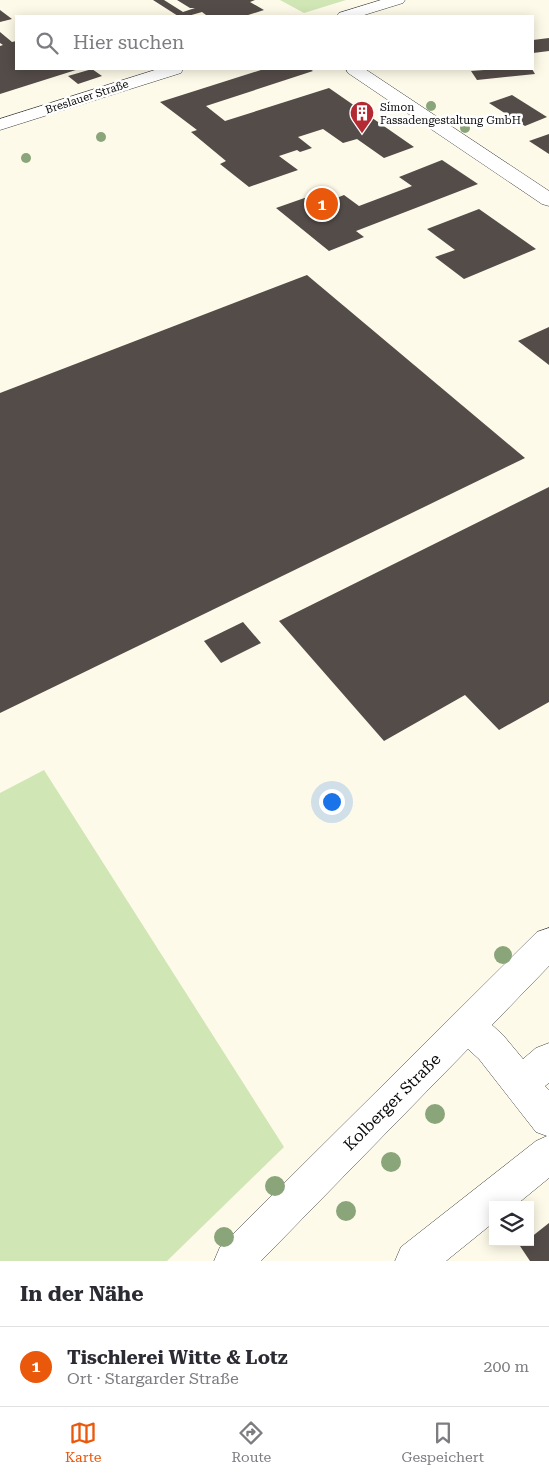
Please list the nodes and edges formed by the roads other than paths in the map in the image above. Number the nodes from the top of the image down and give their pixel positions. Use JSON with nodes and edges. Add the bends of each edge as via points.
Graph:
{"nodes":[{"id":1,"x":397,"y":0,"type":"edge"},
{"id":2,"x":348,"y":15,"type":"edge"},
{"id":3,"x":164,"y":70,"type":"edge"},
{"id":4,"x":355,"y":70,"type":"edge"},
{"id":5,"x":0,"y":125,"type":"edge"},
{"id":6,"x":549,"y":200,"type":"edge"},
{"id":7,"x":549,"y":943,"type":"edge"},
{"id":8,"x":467,"y":1026,"type":"junction"},
{"id":9,"x":549,"y":1060,"type":"edge"},
{"id":10,"x":520,"y":1084,"type":"junction"},
{"id":11,"x":549,"y":1119,"type":"edge"},
{"id":12,"x":549,"y":1154,"type":"edge"},
{"id":13,"x":234,"y":1261,"type":"edge"},
{"id":14,"x":415,"y":1261,"type":"edge"}],
"edges":[{"from":1,"to":2,"type":"street"},
{"from":3,"to":5,"type":"street","name":"Breslauer Straße"},
{"from":4,"to":6,"type":"street"},
{"from":7,"to":8,"type":"street","name":"Kolberger Straße"},
{"from":8,"to":10,"type":"street","via":[[491,1047]]},
{"from":8,"to":13,"type":"street","name":"Kolberger Straße"},
{"from":9,"to":10,"type":"street"},
{"from":10,"to":11,"type":"street"},
{"from":12,"to":14,"type":"street"}]}
